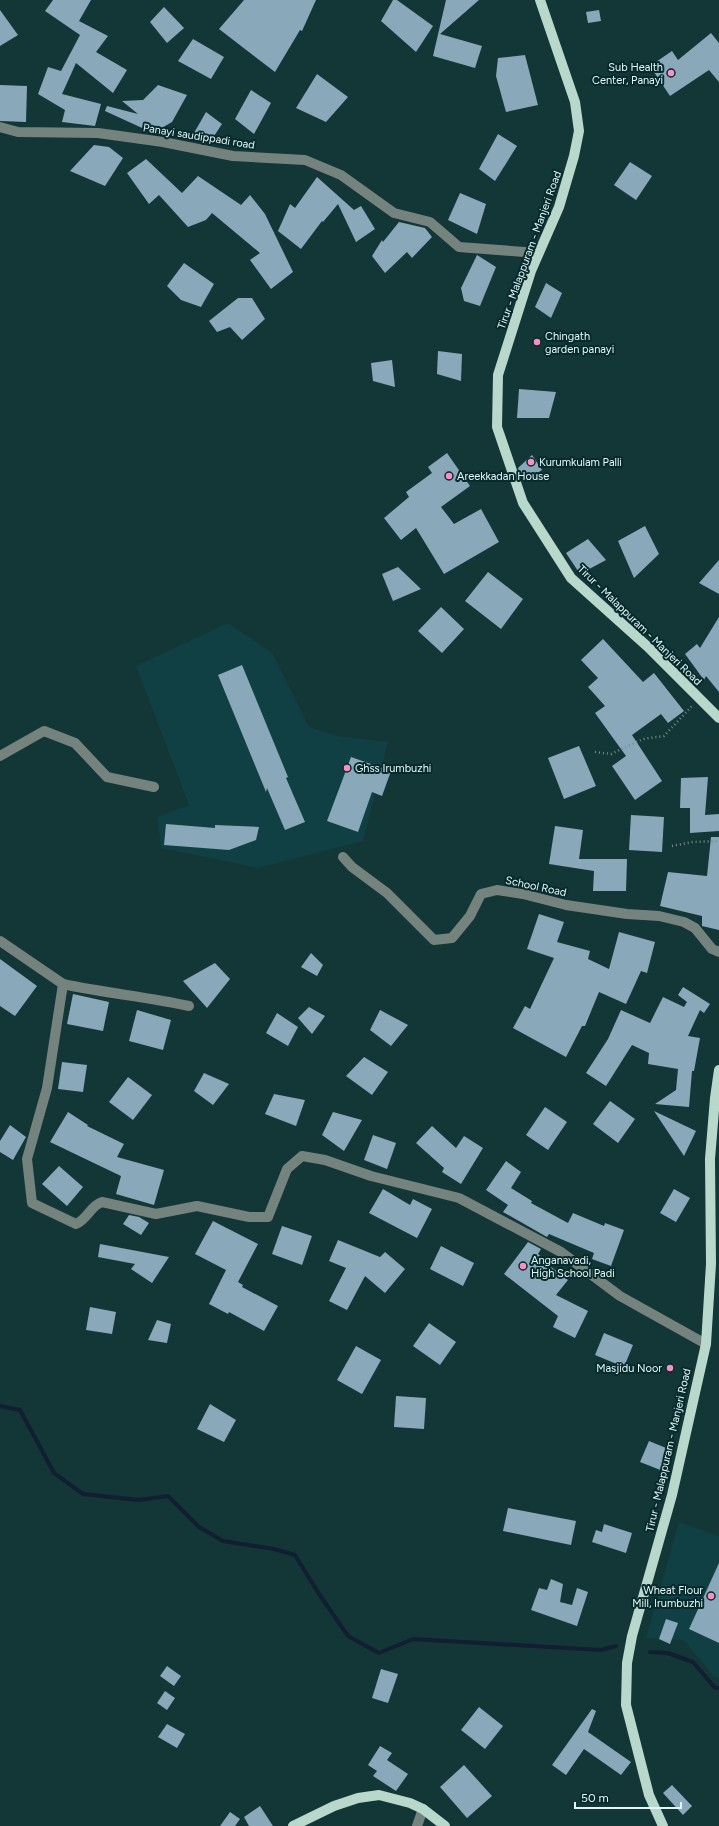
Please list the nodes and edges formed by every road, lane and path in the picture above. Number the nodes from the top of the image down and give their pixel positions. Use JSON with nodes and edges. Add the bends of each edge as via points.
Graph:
{"nodes":[{"id":1,"x":540,"y":0,"type":"edge"},
{"id":2,"x":0,"y":128,"type":"edge"},
{"id":3,"x":538,"y":253,"type":"junction"},
{"id":4,"x":699,"y":698,"type":"junction"},
{"id":5,"x":719,"y":718,"type":"edge"},
{"id":6,"x":595,"y":752,"type":"dead end"},
{"id":7,"x":0,"y":756,"type":"edge"},
{"id":8,"x":154,"y":788,"type":"dead end"},
{"id":9,"x":719,"y":841,"type":"edge"},
{"id":10,"x":672,"y":846,"type":"dead end"},
{"id":11,"x":343,"y":857,"type":"dead end"},
{"id":12,"x":0,"y":941,"type":"edge"},
{"id":13,"x":719,"y":952,"type":"edge"},
{"id":14,"x":63,"y":984,"type":"junction"},
{"id":15,"x":190,"y":1006,"type":"dead end"},
{"id":16,"x":719,"y":1070,"type":"edge"},
{"id":17,"x":706,"y":1344,"type":"junction"},
{"id":18,"x":423,"y":1809,"type":"junction"},
{"id":19,"x":293,"y":1826,"type":"edge"},
{"id":20,"x":417,"y":1826,"type":"edge"},
{"id":21,"x":445,"y":1826,"type":"edge"},
{"id":22,"x":663,"y":1826,"type":"edge"}],
"edges":[{"from":1,"to":3,"type":"main road","name":"Tirur - Malappuram - Manjeri Road","via":[[575,102],[578,131],[574,156],[559,207]]},
{"from":2,"to":3,"type":"street","name":"Panayi saudippadi road","via":[[18,132],[98,133],[163,142],[233,156],[305,160],[341,175],[394,213],[430,222],[459,247]]},
{"from":3,"to":4,"type":"main road","name":"Tirur - Malappuram - Manjeri Road","via":[[498,375],[497,427],[523,504],[571,578],[648,647]]},
{"from":4,"to":5,"type":"main road","name":"Tirur - Malappuram - Manjeri Road"},
{"from":4,"to":6,"type":"path","via":[[664,736],[643,739],[611,754]]},
{"from":7,"to":8,"type":"street","via":[[44,731],[75,743],[107,777]]},
{"from":9,"to":10,"type":"path"},
{"from":11,"to":13,"type":"street","name":"School Road","via":[[352,867],[387,893],[434,940],[452,938],[470,916],[481,894],[497,890],[566,905],[659,916],[684,922],[695,928],[712,949]]},
{"from":12,"to":14,"type":"street"},
{"from":14,"to":15,"type":"street"},
{"from":14,"to":17,"type":"street","via":[[47,1088],[27,1159],[32,1203],[76,1224],[83,1221],[94,1205],[102,1202],[156,1214],[197,1206],[249,1217],[268,1217],[287,1169],[302,1156],[325,1160],[371,1176],[459,1198],[561,1252],[620,1296]]},
{"from":16,"to":17,"type":"main road","name":"Tirur - Malappuram - Manjeri Road","via":[[710,1159],[712,1264]]},
{"from":17,"to":22,"type":"main road","name":"Tirur - Malappuram - Manjeri Road","via":[[672,1495],[632,1636],[627,1664],[626,1705],[648,1795]]},
{"from":18,"to":19,"type":"main road","via":[[379,1795],[358,1798],[334,1806]]},
{"from":18,"to":20,"type":"street"},
{"from":18,"to":21,"type":"main road"}]}
